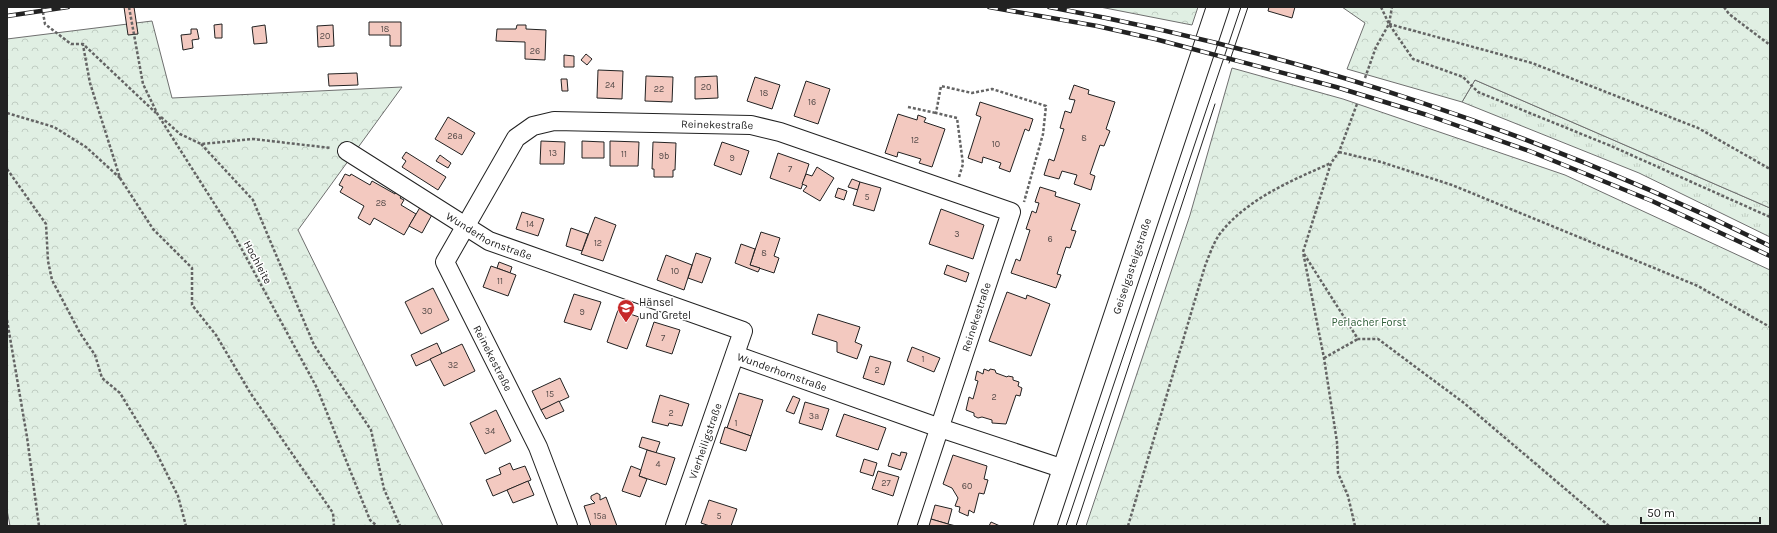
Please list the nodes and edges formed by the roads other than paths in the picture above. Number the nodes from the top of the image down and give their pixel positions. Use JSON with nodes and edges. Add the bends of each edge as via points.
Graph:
{"nodes":[{"id":1,"x":1218,"y":7,"type":"edge"},
{"id":2,"x":347,"y":151,"type":"road end"},
{"id":3,"x":465,"y":227,"type":"junction"},
{"id":4,"x":735,"y":355,"type":"junction"},
{"id":5,"x":940,"y":428,"type":"junction"},
{"id":6,"x":1064,"y":469,"type":"junction"},
{"id":7,"x":568,"y":526,"type":"edge"},
{"id":8,"x":674,"y":526,"type":"edge"},
{"id":9,"x":907,"y":526,"type":"edge"},
{"id":10,"x":1045,"y":526,"type":"edge"}],
"edges":[{"from":1,"to":6,"type":"main road","name":"Geiselgasteigstraße"},
{"from":2,"to":3,"type":"street","name":"Wunderhornstraße"},
{"from":3,"to":4,"type":"street","name":"Wunderhornstraße","via":[[500,246],[744,331]]},
{"from":3,"to":5,"type":"street","name":"Reinekestraße","via":[[516,138],[533,126],[554,121],[751,125],[794,137],[1012,212]]},
{"from":3,"to":7,"type":"street","name":"Reinekestraße","via":[[445,262],[538,447]]},
{"from":4,"to":5,"type":"street","name":"Wunderhornstraße"},
{"from":4,"to":8,"type":"street","name":"Vierheiligstraße"},
{"from":5,"to":6,"type":"street","name":"Wunderhornstraße"},
{"from":5,"to":9,"type":"street","name":"Reinekestraße"},
{"from":6,"to":10,"type":"main road","name":"Geiselgasteigstraße"}]}
